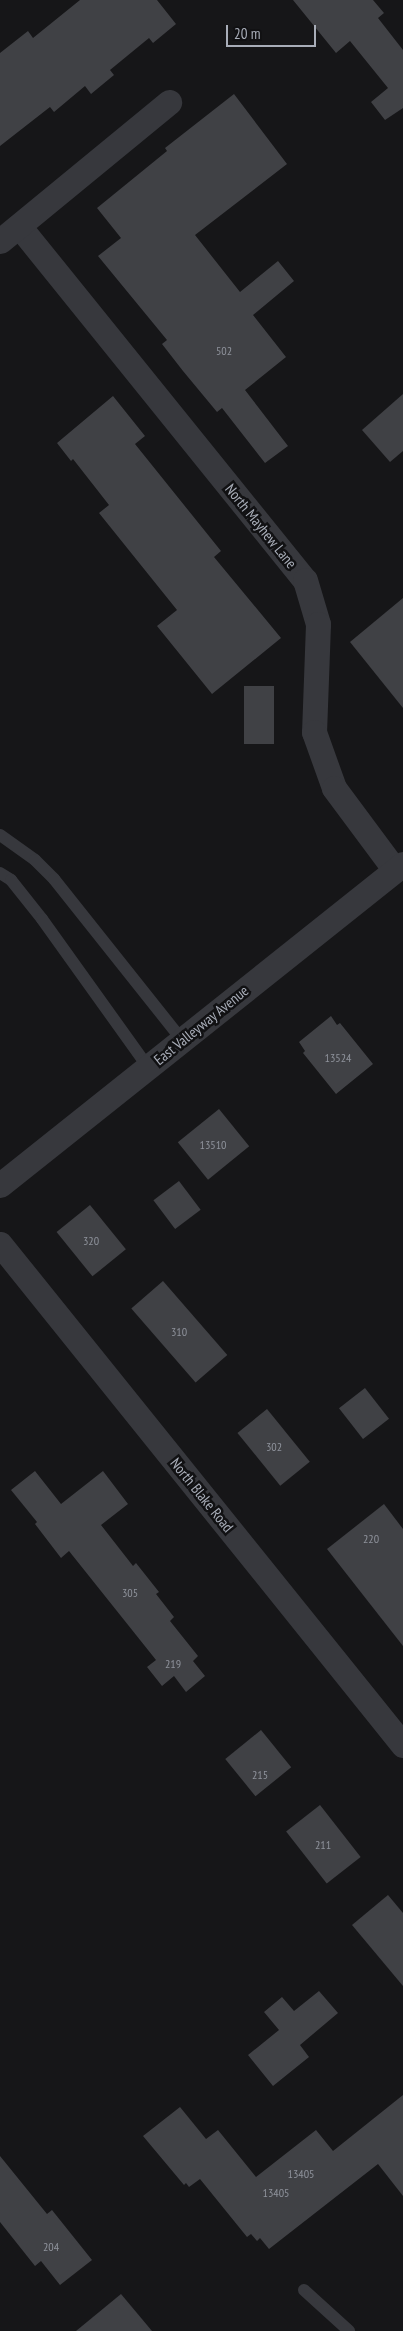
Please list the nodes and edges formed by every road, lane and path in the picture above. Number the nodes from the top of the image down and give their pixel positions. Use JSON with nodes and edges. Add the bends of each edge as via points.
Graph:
{"nodes":[{"id":1,"x":170,"y":102,"type":"dead end"},
{"id":2,"x":20,"y":226,"type":"junction"},
{"id":3,"x":0,"y":241,"type":"edge"},
{"id":4,"x":0,"y":835,"type":"edge"},
{"id":5,"x":399,"y":867,"type":"edge"},
{"id":6,"x":0,"y":873,"type":"edge"},
{"id":7,"x":182,"y":1040,"type":"junction"},
{"id":8,"x":148,"y":1067,"type":"junction"},
{"id":9,"x":0,"y":1185,"type":"edge"},
{"id":10,"x":0,"y":1244,"type":"edge"},
{"id":11,"x":403,"y":1746,"type":"edge"},
{"id":12,"x":304,"y":2290,"type":"dead end"},
{"id":13,"x":348,"y":2331,"type":"edge"}],
"edges":[{"from":1,"to":2,"type":"street"},
{"from":2,"to":3,"type":"street"},
{"from":2,"to":5,"type":"street","name":"North Mayhew Lane","via":[[305,580],[318,624],[314,732],[334,788]]},
{"from":4,"to":7,"type":"lane","via":[[54,879]]},
{"from":5,"to":7,"type":"street","name":"East Valleyway Avenue"},
{"from":6,"to":8,"type":"lane","via":[[11,880],[42,919]]},
{"from":7,"to":8,"type":"street","name":"East Valleyway Avenue"},
{"from":8,"to":9,"type":"street","name":"East Valleyway Avenue"},
{"from":10,"to":11,"type":"street","name":"North Blake Road"},
{"from":12,"to":13,"type":"lane"}]}
